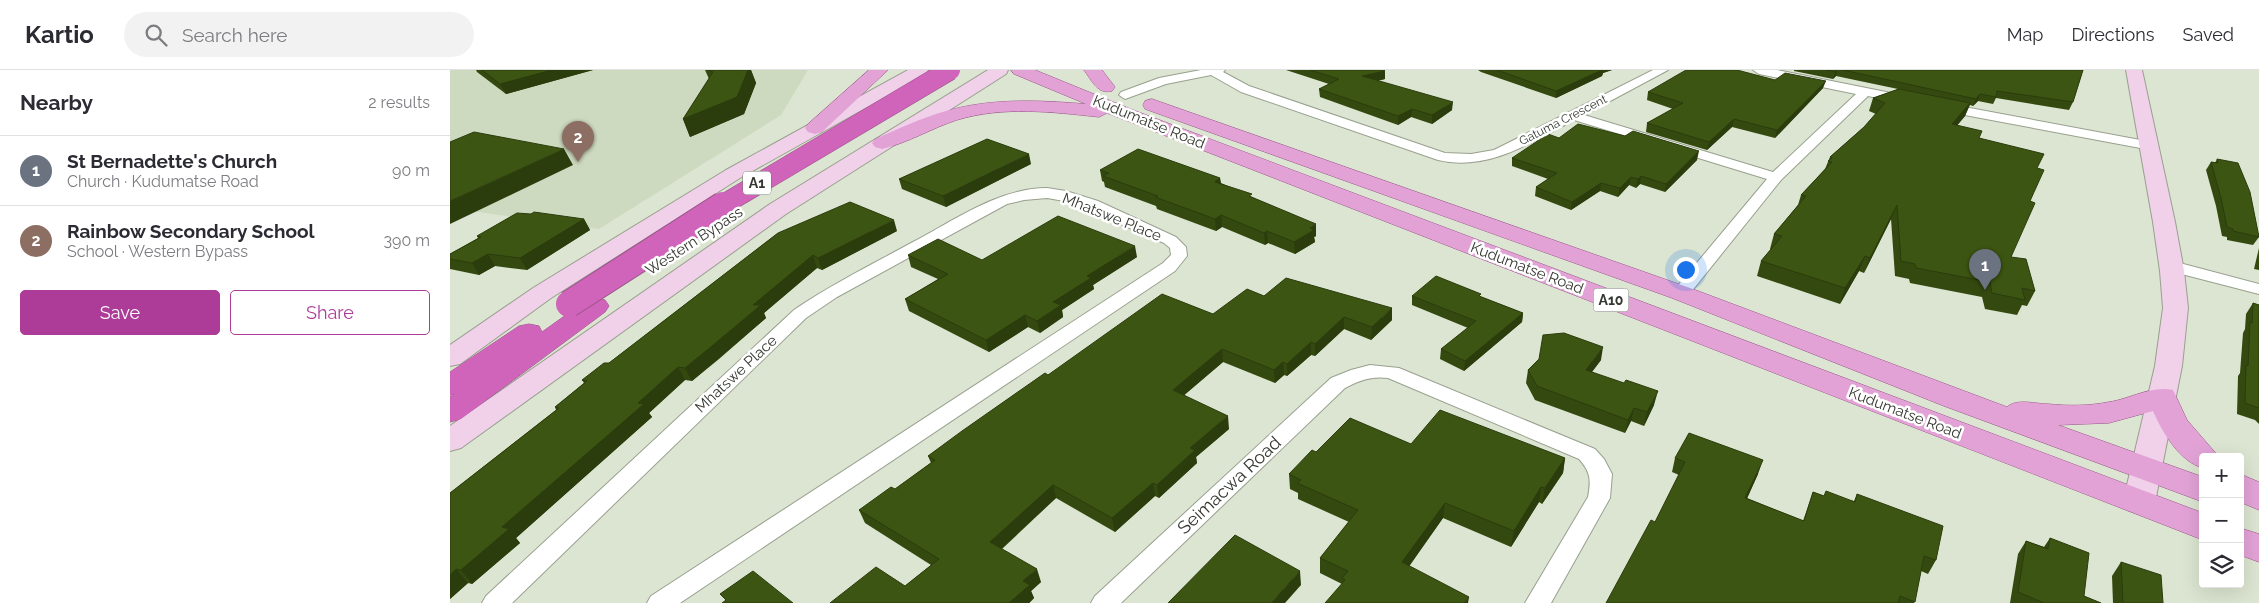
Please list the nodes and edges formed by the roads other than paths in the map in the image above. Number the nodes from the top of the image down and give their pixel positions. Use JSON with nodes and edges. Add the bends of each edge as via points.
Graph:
{"nodes":[{"id":1,"x":880,"y":70,"type":"edge"},
{"id":2,"x":920,"y":70,"type":"edge"},
{"id":3,"x":950,"y":70,"type":"edge"},
{"id":4,"x":973,"y":70,"type":"edge"},
{"id":5,"x":1000,"y":70,"type":"edge"},
{"id":6,"x":1020,"y":70,"type":"edge"},
{"id":7,"x":1065,"y":70,"type":"edge"},
{"id":8,"x":1662,"y":70,"type":"edge"},
{"id":9,"x":1759,"y":70,"type":"edge"},
{"id":10,"x":2134,"y":70,"type":"edge"},
{"id":11,"x":1216,"y":71,"type":"edge"},
{"id":12,"x":1774,"y":72,"type":"edge"},
{"id":13,"x":1112,"y":92,"type":"edge"},
{"id":14,"x":1865,"y":92,"type":"junction"},
{"id":15,"x":876,"y":95,"type":"junction"},
{"id":16,"x":948,"y":103,"type":"junction"},
{"id":17,"x":1571,"y":115,"type":"junction"},
{"id":18,"x":815,"y":128,"type":"junction"},
{"id":19,"x":882,"y":143,"type":"junction"},
{"id":20,"x":2150,"y":146,"type":"junction"},
{"id":21,"x":1460,"y":160,"type":"joint"},
{"id":22,"x":1776,"y":177,"type":"junction"},
{"id":23,"x":2172,"y":266,"type":"junction"},
{"id":24,"x":2259,"y":289,"type":"edge"},
{"id":25,"x":1682,"y":293,"type":"junction"},
{"id":26,"x":583,"y":305,"type":"junction"},
{"id":27,"x":450,"y":358,"type":"edge"},
{"id":28,"x":1358,"y":372,"type":"joint"},
{"id":29,"x":450,"y":386,"type":"edge"},
{"id":30,"x":2162,"y":398,"type":"junction"},
{"id":31,"x":1955,"y":399,"type":"junction"},
{"id":32,"x":450,"y":412,"type":"edge"},
{"id":33,"x":450,"y":442,"type":"edge"},
{"id":34,"x":2199,"y":453,"type":"edge"},
{"id":35,"x":2144,"y":467,"type":"junction"},
{"id":36,"x":2199,"y":488,"type":"edge"},
{"id":37,"x":2244,"y":489,"type":"edge"},
{"id":38,"x":2259,"y":498,"type":"edge"},
{"id":39,"x":2139,"y":502,"type":"junction"},
{"id":40,"x":2244,"y":505,"type":"edge"},
{"id":41,"x":2259,"y":511,"type":"edge"},
{"id":42,"x":2199,"y":525,"type":"edge"},
{"id":43,"x":2244,"y":542,"type":"edge"},
{"id":44,"x":2259,"y":548,"type":"edge"},
{"id":45,"x":495,"y":603,"type":"edge"},
{"id":46,"x":660,"y":603,"type":"edge"},
{"id":47,"x":1104,"y":603,"type":"edge"},
{"id":48,"x":1538,"y":603,"type":"edge"}],
"edges":[{"from":1,"to":18,"type":"main road"},
{"from":2,"to":15,"type":"street"},
{"from":3,"to":26,"type":"highway","name":"Western Bypass","number":"A1","bridge":true,"via":[[670,237]]},
{"from":4,"to":26,"type":"highway","name":"Western Bypass","number":"A1","via":[[841,146]]},
{"from":5,"to":16,"type":"street"},
{"from":6,"to":13,"type":"main road","name":"Kudumatse Road","number":"A10"},
{"from":7,"to":13,"type":"main road","name":"Kudumatse Road","number":"A10"},
{"from":8,"to":17,"type":"street","name":"Gatuma Crescent"},
{"from":9,"to":12,"type":"street"},
{"from":10,"to":20,"type":"street"},
{"from":11,"to":13,"type":"street"},
{"from":11,"to":21,"type":"street","via":[[1245,89],[1443,158]]},
{"from":12,"to":14,"type":"street"},
{"from":13,"to":19,"type":"main road","via":[[1044,106],[1004,106],[960,113]]},
{"from":13,"to":25,"type":"main road","name":"Kudumatse Road","number":"A10"},
{"from":13,"to":39,"type":"main road","name":"Kudumatse Road","number":"A10"},
{"from":14,"to":20,"type":"street"},
{"from":14,"to":22,"type":"street"},
{"from":15,"to":16,"type":"street","via":[[925,82],[943,82],[958,88]]},
{"from":15,"to":18,"type":"street"},
{"from":16,"to":19,"type":"street"},
{"from":17,"to":21,"type":"street","name":"Gatuma Crescent","via":[[1499,153]]},
{"from":17,"to":22,"type":"street"},
{"from":18,"to":27,"type":"street","via":[[733,174],[558,283]]},
{"from":19,"to":33,"type":"street","via":[[778,209]]},
{"from":20,"to":23,"type":"street"},
{"from":22,"to":25,"type":"street"},
{"from":23,"to":24,"type":"street"},
{"from":23,"to":30,"type":"street","via":[[2175,319]]},
{"from":25,"to":31,"type":"main road","name":"Kudumatse Road","number":"A10"},
{"from":26,"to":29,"type":"highway","name":"Western Bypass","number":"A1"},
{"from":26,"to":32,"type":"highway","name":"Western Bypass","number":"A1"},
{"from":28,"to":47,"type":"street","name":"Seimacwa Road","via":[[1338,383]]},
{"from":28,"to":48,"type":"street","via":[[1392,372],[1588,454],[1598,464],[1603,482],[1599,498]]},
{"from":30,"to":31,"type":"main road","via":[[2133,409],[2096,415],[2052,416]]},
{"from":30,"to":34,"type":"main road","via":[[2174,425]]},
{"from":30,"to":35,"type":"street"},
{"from":31,"to":35,"type":"main road","name":"Kudumatse Road","number":"A10"},
{"from":35,"to":36,"type":"main road","name":"Kudumatse Road","number":"A10"},
{"from":35,"to":39,"type":"street"},
{"from":37,"to":38,"type":"main road"},
{"from":39,"to":42,"type":"main road","name":"Kudumatse Road","number":"A10"},
{"from":40,"to":41,"type":"main road"},
{"from":43,"to":44,"type":"main road"},
{"from":45,"to":46,"type":"street","name":"Mhatswe Place","via":[[800,314],[831,293],[1002,201],[1047,193],[1068,196],[1170,240],[1178,247],[1179,256],[1169,267]]}]}
